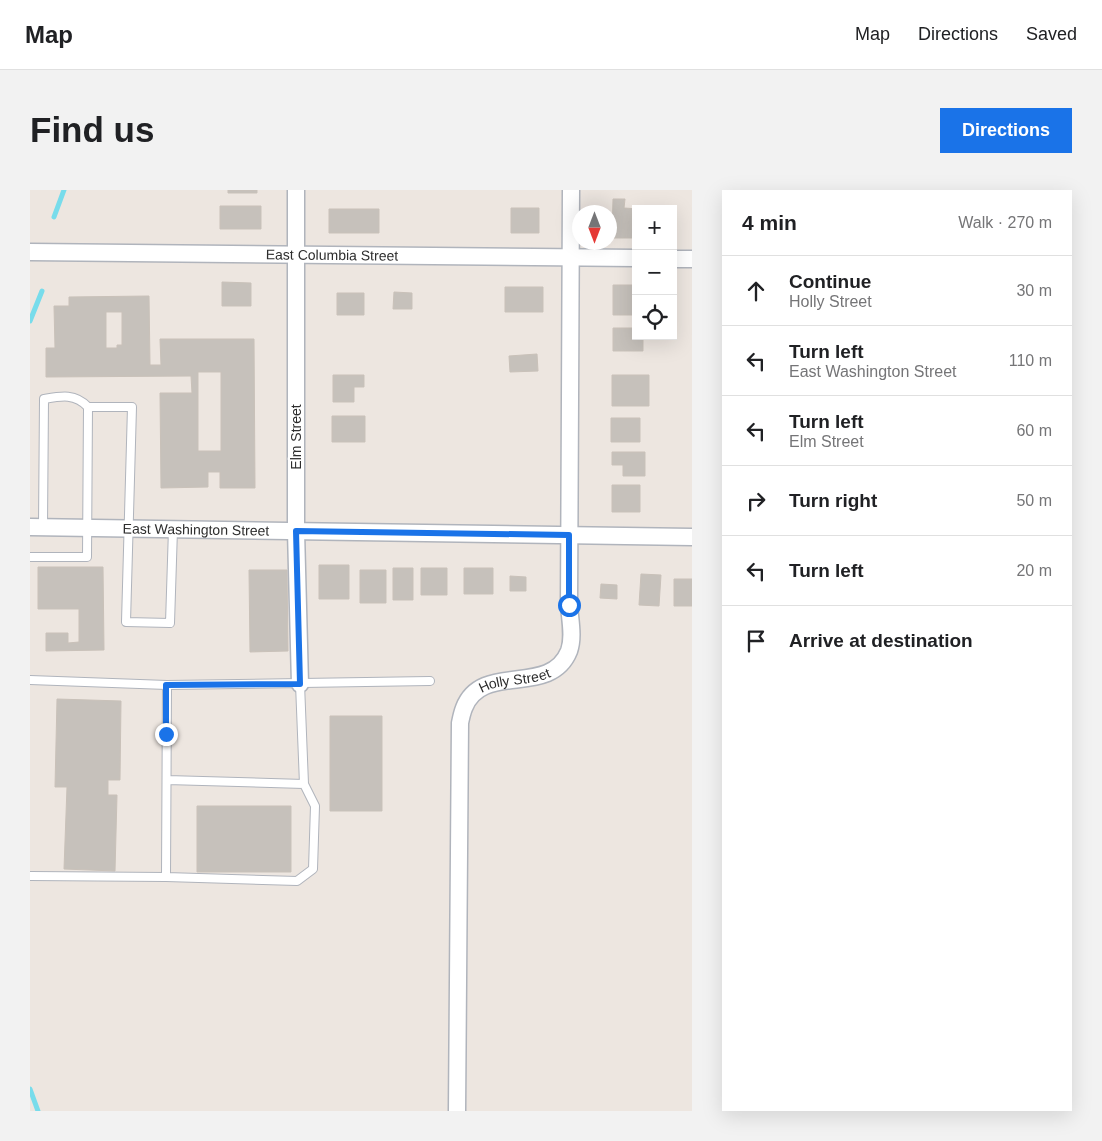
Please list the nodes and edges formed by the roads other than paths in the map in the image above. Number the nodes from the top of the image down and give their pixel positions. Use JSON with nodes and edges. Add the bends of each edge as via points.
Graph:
{"nodes":[{"id":1,"x":296,"y":190,"type":"edge"},
{"id":2,"x":571,"y":190,"type":"edge"},
{"id":3,"x":30,"y":252,"type":"edge"},
{"id":4,"x":296,"y":255,"type":"junction"},
{"id":5,"x":570,"y":257,"type":"junction"},
{"id":6,"x":632,"y":258,"type":"edge"},
{"id":7,"x":677,"y":259,"type":"edge"},
{"id":8,"x":692,"y":259,"type":"edge"},
{"id":9,"x":88,"y":406,"type":"junction"},
{"id":10,"x":37,"y":527,"type":"edge"},
{"id":11,"x":88,"y":528,"type":"junction"},
{"id":12,"x":128,"y":529,"type":"junction"},
{"id":13,"x":173,"y":529,"type":"junction"},
{"id":14,"x":296,"y":531,"type":"junction"},
{"id":15,"x":569,"y":535,"type":"junction"},
{"id":16,"x":692,"y":537,"type":"edge"},
{"id":17,"x":30,"y":557,"type":"edge"},
{"id":18,"x":30,"y":680,"type":"edge"},
{"id":19,"x":430,"y":681,"type":"dead end"},
{"id":20,"x":300,"y":684,"type":"junction"},
{"id":21,"x":166,"y":685,"type":"junction"},
{"id":22,"x":167,"y":780,"type":"junction"},
{"id":23,"x":304,"y":784,"type":"junction"},
{"id":24,"x":30,"y":876,"type":"edge"},
{"id":25,"x":166,"y":877,"type":"junction"},
{"id":26,"x":457,"y":1111,"type":"edge"}],
"edges":[{"from":1,"to":4,"type":"street","name":"Elm Street"},
{"from":2,"to":5,"type":"street","name":"Holly Street"},
{"from":3,"to":4,"type":"street","name":"East Columbia Street"},
{"from":4,"to":5,"type":"street","name":"East Columbia Street"},
{"from":4,"to":14,"type":"street","name":"Elm Street"},
{"from":5,"to":6,"type":"street","name":"East Columbia Street"},
{"from":5,"to":15,"type":"street","name":"Holly Street"},
{"from":7,"to":8,"type":"street"},
{"from":9,"to":10,"type":"lane","via":[[80,399],[61,396],[44,400]]},
{"from":9,"to":11,"type":"lane"},
{"from":9,"to":12,"type":"lane","via":[[132,406]]},
{"from":10,"to":11,"type":"street","name":"East Washington Street"},
{"from":11,"to":12,"type":"street","name":"East Washington Street"},
{"from":11,"to":17,"type":"lane","via":[[88,558]]},
{"from":12,"to":13,"type":"street","name":"East Washington Street"},
{"from":12,"to":13,"type":"lane","via":[[126,622],[170,623]]},
{"from":13,"to":14,"type":"street","name":"East Washington Street"},
{"from":14,"to":15,"type":"street","name":"East Washington Street"},
{"from":14,"to":20,"type":"street","name":"Elm Street"},
{"from":15,"to":16,"type":"street","name":"East Washington Street"},
{"from":15,"to":26,"type":"street","name":"Holly Street","via":[[572,635],[569,651],[548,674],[486,684],[468,701],[460,723]]},
{"from":18,"to":21,"type":"lane"},
{"from":19,"to":20,"type":"lane"},
{"from":20,"to":21,"type":"lane"},
{"from":20,"to":23,"type":"lane"},
{"from":21,"to":22,"type":"lane"},
{"from":22,"to":23,"type":"lane"},
{"from":22,"to":25,"type":"lane"},
{"from":23,"to":25,"type":"lane","via":[[315,806],[313,869],[297,881]]},
{"from":24,"to":25,"type":"lane"}]}
